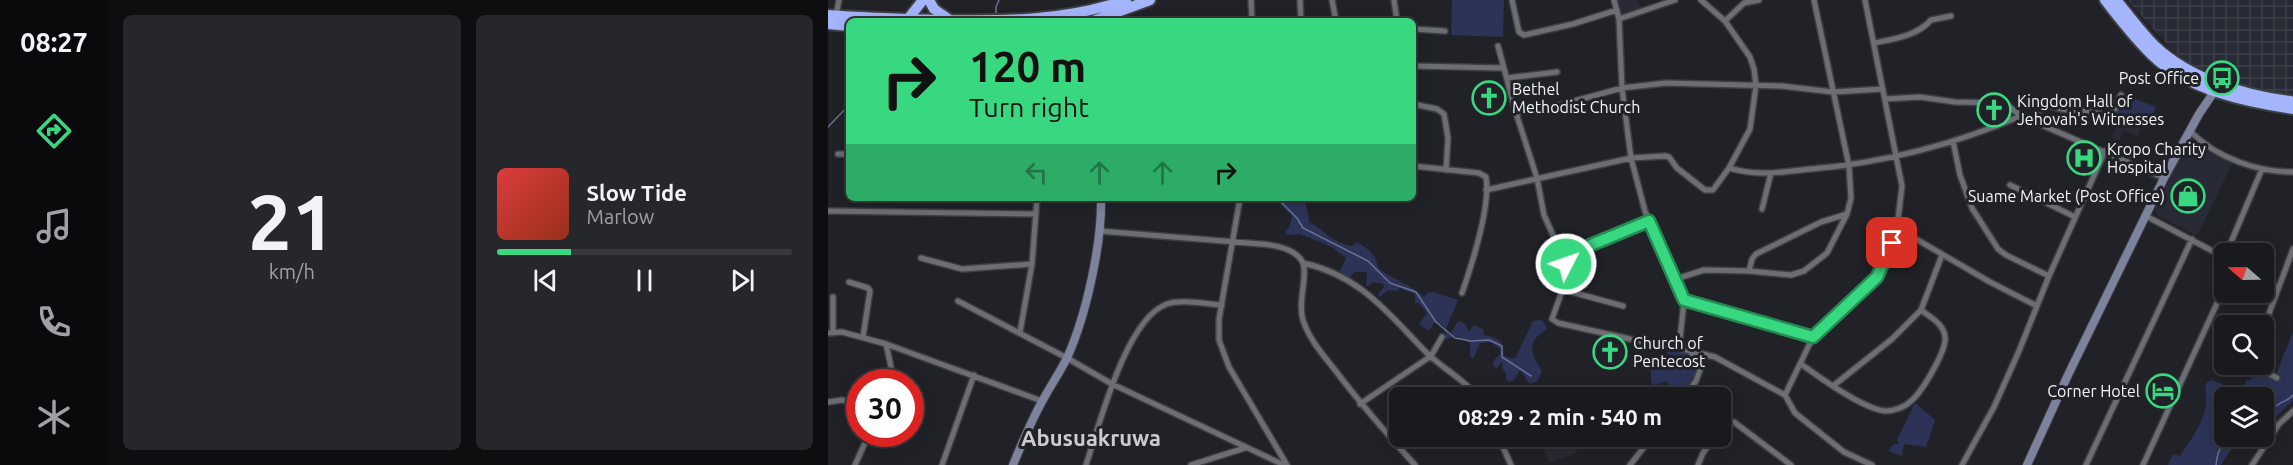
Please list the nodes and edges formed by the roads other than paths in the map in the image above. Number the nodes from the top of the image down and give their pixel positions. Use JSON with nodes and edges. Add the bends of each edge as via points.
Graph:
{"nodes":[{"id":1,"x":839,"y":0,"type":"edge"},
{"id":2,"x":926,"y":0,"type":"edge"},
{"id":3,"x":1126,"y":0,"type":"edge"},
{"id":4,"x":1150,"y":0,"type":"edge"},
{"id":5,"x":1251,"y":0,"type":"edge"},
{"id":6,"x":1300,"y":0,"type":"edge"},
{"id":7,"x":1332,"y":0,"type":"edge"},
{"id":8,"x":1394,"y":0,"type":"edge"},
{"id":9,"x":1512,"y":0,"type":"edge"},
{"id":10,"x":1614,"y":0,"type":"edge"},
{"id":11,"x":1675,"y":0,"type":"edge"},
{"id":12,"x":1701,"y":0,"type":"edge"},
{"id":13,"x":1759,"y":0,"type":"edge"},
{"id":14,"x":1814,"y":0,"type":"edge"},
{"id":15,"x":1865,"y":0,"type":"edge"},
{"id":16,"x":2105,"y":0,"type":"edge"},
{"id":17,"x":2116,"y":0,"type":"edge"},
{"id":18,"x":1667,"y":1,"type":"edge"},
{"id":19,"x":1617,"y":10,"type":"junction"},
{"id":20,"x":1114,"y":13,"type":"edge"},
{"id":21,"x":832,"y":15,"type":"edge"},
{"id":22,"x":1951,"y":16,"type":"dead end"},
{"id":23,"x":889,"y":18,"type":"edge"},
{"id":24,"x":909,"y":18,"type":"edge"},
{"id":25,"x":930,"y":18,"type":"edge"},
{"id":26,"x":947,"y":18,"type":"edge"},
{"id":27,"x":1038,"y":18,"type":"edge"},
{"id":28,"x":1252,"y":18,"type":"edge"},
{"id":29,"x":1301,"y":18,"type":"edge"},
{"id":30,"x":1335,"y":18,"type":"edge"},
{"id":31,"x":1397,"y":18,"type":"edge"},
{"id":32,"x":1619,"y":19,"type":"junction"},
{"id":33,"x":1725,"y":21,"type":"junction"},
{"id":34,"x":828,"y":24,"type":"edge"},
{"id":35,"x":846,"y":26,"type":"edge"},
{"id":36,"x":1416,"y":29,"type":"edge"},
{"id":37,"x":1445,"y":31,"type":"dead end"},
{"id":38,"x":1874,"y":44,"type":"junction"},
{"id":39,"x":1498,"y":46,"type":"dead end"},
{"id":40,"x":1416,"y":66,"type":"edge"},
{"id":41,"x":1503,"y":68,"type":"junction"},
{"id":42,"x":1557,"y":72,"type":"dead end"},
{"id":43,"x":1507,"y":78,"type":"junction"},
{"id":44,"x":1756,"y":85,"type":"junction"},
{"id":45,"x":2217,"y":87,"type":"junction"},
{"id":46,"x":1622,"y":88,"type":"junction"},
{"id":47,"x":1882,"y":89,"type":"junction"},
{"id":48,"x":1833,"y":92,"type":"junction"},
{"id":49,"x":2121,"y":95,"type":"dead end"},
{"id":50,"x":1885,"y":99,"type":"junction"},
{"id":51,"x":2293,"y":101,"type":"edge"},
{"id":52,"x":1416,"y":105,"type":"edge"},
{"id":53,"x":2293,"y":109,"type":"edge"},
{"id":54,"x":1516,"y":113,"type":"junction"},
{"id":55,"x":2021,"y":116,"type":"junction"},
{"id":56,"x":2034,"y":120,"type":"junction"},
{"id":57,"x":2191,"y":132,"type":"junction"},
{"id":58,"x":1953,"y":141,"type":"junction"},
{"id":59,"x":2104,"y":151,"type":"junction"},
{"id":60,"x":838,"y":154,"type":"dead end"},
{"id":61,"x":846,"y":154,"type":"edge"},
{"id":62,"x":1896,"y":155,"type":"junction"},
{"id":63,"x":1631,"y":158,"type":"junction"},
{"id":64,"x":1416,"y":166,"type":"edge"},
{"id":65,"x":1849,"y":166,"type":"junction"},
{"id":66,"x":1729,"y":168,"type":"junction"},
{"id":67,"x":2262,"y":169,"type":"junction"},
{"id":68,"x":1446,"y":170,"type":"junction"},
{"id":69,"x":2293,"y":172,"type":"edge"},
{"id":70,"x":1771,"y":173,"type":"junction"},
{"id":71,"x":1537,"y":178,"type":"junction"},
{"id":72,"x":2164,"y":178,"type":"junction"},
{"id":73,"x":2010,"y":185,"type":"dead end"},
{"id":74,"x":1486,"y":190,"type":"junction"},
{"id":75,"x":1037,"y":201,"type":"edge"},
{"id":76,"x":1101,"y":201,"type":"edge"},
{"id":77,"x":1239,"y":201,"type":"edge"},
{"id":78,"x":1762,"y":209,"type":"dead end"},
{"id":79,"x":828,"y":211,"type":"edge"},
{"id":80,"x":1035,"y":214,"type":"junction"},
{"id":81,"x":1847,"y":214,"type":"junction"},
{"id":82,"x":2146,"y":216,"type":"junction"},
{"id":83,"x":2075,"y":217,"type":"junction"},
{"id":84,"x":1649,"y":221,"type":"junction"},
{"id":85,"x":1897,"y":228,"type":"junction"},
{"id":86,"x":1099,"y":231,"type":"junction"},
{"id":87,"x":2192,"y":239,"type":"junction"},
{"id":88,"x":1232,"y":241,"type":"junction"},
{"id":89,"x":2231,"y":243,"type":"edge"},
{"id":90,"x":2293,"y":249,"type":"edge"},
{"id":91,"x":2214,"y":250,"type":"edge"},
{"id":92,"x":1942,"y":255,"type":"junction"},
{"id":93,"x":1564,"y":256,"type":"junction"},
{"id":94,"x":921,"y":258,"type":"dead end"},
{"id":95,"x":1303,"y":263,"type":"junction"},
{"id":96,"x":1032,"y":264,"type":"junction"},
{"id":97,"x":1749,"y":271,"type":"junction"},
{"id":98,"x":2049,"y":276,"type":"junction"},
{"id":99,"x":1676,"y":279,"type":"junction"},
{"id":100,"x":849,"y":282,"type":"dead end"},
{"id":101,"x":2274,"y":286,"type":"edge"},
{"id":102,"x":2277,"y":288,"type":"junction"},
{"id":103,"x":1564,"y":290,"type":"junction"},
{"id":104,"x":1462,"y":293,"type":"dead end"},
{"id":105,"x":833,"y":297,"type":"dead end"},
{"id":106,"x":1684,"y":300,"type":"junction"},
{"id":107,"x":958,"y":301,"type":"dead end"},
{"id":108,"x":2217,"y":303,"type":"edge"},
{"id":109,"x":1222,"y":305,"type":"junction"},
{"id":110,"x":1623,"y":306,"type":"dead end"},
{"id":111,"x":2037,"y":306,"type":"junction"},
{"id":112,"x":1921,"y":310,"type":"junction"},
{"id":113,"x":2268,"y":315,"type":"edge"},
{"id":114,"x":1020,"y":332,"type":"junction"},
{"id":115,"x":830,"y":333,"type":"edge"},
{"id":116,"x":863,"y":337,"type":"junction"},
{"id":117,"x":1442,"y":337,"type":"dead end"},
{"id":118,"x":1813,"y":337,"type":"junction"},
{"id":119,"x":886,"y":344,"type":"junction"},
{"id":120,"x":1679,"y":348,"type":"junction"},
{"id":121,"x":1689,"y":349,"type":"junction"},
{"id":122,"x":1431,"y":356,"type":"junction"},
{"id":123,"x":1067,"y":358,"type":"junction"},
{"id":124,"x":1801,"y":364,"type":"junction"},
{"id":125,"x":891,"y":369,"type":"edge"},
{"id":126,"x":974,"y":375,"type":"junction"},
{"id":127,"x":2271,"y":375,"type":"edge"},
{"id":128,"x":2277,"y":378,"type":"dead end"},
{"id":129,"x":1112,"y":384,"type":"junction"},
{"id":130,"x":1833,"y":386,"type":"junction"},
{"id":131,"x":1468,"y":387,"type":"edge"},
{"id":132,"x":1692,"y":387,"type":"edge"},
{"id":133,"x":1785,"y":395,"type":"junction"},
{"id":134,"x":846,"y":401,"type":"edge"},
{"id":135,"x":1042,"y":401,"type":"junction"},
{"id":136,"x":828,"y":402,"type":"edge"},
{"id":137,"x":1360,"y":404,"type":"junction"},
{"id":138,"x":2293,"y":411,"type":"edge"},
{"id":139,"x":1731,"y":422,"type":"edge"},
{"id":140,"x":863,"y":447,"type":"edge"},
{"id":141,"x":1503,"y":447,"type":"edge"},
{"id":142,"x":1644,"y":447,"type":"edge"},
{"id":143,"x":1707,"y":447,"type":"edge"},
{"id":144,"x":1245,"y":448,"type":"junction"},
{"id":145,"x":1790,"y":464,"type":"edge"},
{"id":146,"x":855,"y":465,"type":"edge"},
{"id":147,"x":942,"y":465,"type":"edge"},
{"id":148,"x":1013,"y":465,"type":"edge"},
{"id":149,"x":1086,"y":465,"type":"edge"},
{"id":150,"x":1191,"y":465,"type":"edge"},
{"id":151,"x":1286,"y":465,"type":"edge"},
{"id":152,"x":1415,"y":465,"type":"edge"},
{"id":153,"x":1511,"y":465,"type":"edge"},
{"id":154,"x":1630,"y":465,"type":"edge"},
{"id":155,"x":1698,"y":465,"type":"edge"},
{"id":156,"x":1872,"y":465,"type":"edge"},
{"id":157,"x":1962,"y":465,"type":"edge"},
{"id":158,"x":2027,"y":465,"type":"edge"},
{"id":159,"x":2086,"y":465,"type":"edge"},
{"id":160,"x":2143,"y":465,"type":"edge"},
{"id":161,"x":2252,"y":465,"type":"edge"}],
"edges":[{"from":1,"to":21,"type":"street"},
{"from":2,"to":24,"type":"highway"},
{"from":2,"to":25,"type":"street"},
{"from":2,"to":26,"type":"highway"},
{"from":3,"to":20,"type":"highway"},
{"from":4,"to":20,"type":"highway"},
{"from":5,"to":28,"type":"street"},
{"from":6,"to":29,"type":"street"},
{"from":7,"to":30,"type":"street"},
{"from":8,"to":31,"type":"street"},
{"from":9,"to":19,"type":"street","via":[[1524,35]]},
{"from":10,"to":19,"type":"street"},
{"from":11,"to":18,"type":"street"},
{"from":12,"to":33,"type":"street"},
{"from":13,"to":33,"type":"street","via":[[1744,3]]},
{"from":14,"to":48,"type":"street"},
{"from":15,"to":38,"type":"street"},
{"from":16,"to":45,"type":"highway","via":[[2153,56],[2184,78]]},
{"from":17,"to":45,"type":"highway","via":[[2156,46]]},
{"from":18,"to":32,"type":"street"},
{"from":19,"to":32,"type":"street"},
{"from":20,"to":27,"type":"highway"},
{"from":21,"to":23,"type":"highway"},
{"from":22,"to":38,"type":"street","via":[[1931,20],[1926,27],[1906,36]]},
{"from":32,"to":46,"type":"street"},
{"from":33,"to":44,"type":"street","via":[[1753,63]]},
{"from":34,"to":35,"type":"highway"},
{"from":36,"to":37,"type":"street"},
{"from":38,"to":47,"type":"street"},
{"from":39,"to":41,"type":"street"},
{"from":40,"to":41,"type":"street"},
{"from":41,"to":43,"type":"street"},
{"from":42,"to":43,"type":"street"},
{"from":43,"to":54,"type":"street"},
{"from":44,"to":46,"type":"street","via":[[1666,83]]},
{"from":44,"to":48,"type":"street"},
{"from":44,"to":66,"type":"street","via":[[1750,129]]},
{"from":45,"to":51,"type":"highway"},
{"from":45,"to":53,"type":"highway","via":[[2267,105]]},
{"from":45,"to":57,"type":"street"},
{"from":46,"to":54,"type":"street"},
{"from":46,"to":63,"type":"street"},
{"from":47,"to":48,"type":"street"},
{"from":47,"to":50,"type":"street"},
{"from":48,"to":65,"type":"street"},
{"from":49,"to":56,"type":"street","via":[[2108,116],[2046,105]]},
{"from":50,"to":55,"type":"street","via":[[1920,97],[2005,103]]},
{"from":50,"to":62,"type":"street"},
{"from":52,"to":68,"type":"street","via":[[1444,114],[1448,138]]},
{"from":54,"to":71,"type":"street"},
{"from":55,"to":56,"type":"street"},
{"from":55,"to":58,"type":"street"},
{"from":56,"to":59,"type":"street"},
{"from":57,"to":67,"type":"street","via":[[2202,143]]},
{"from":57,"to":72,"type":"street"},
{"from":58,"to":62,"type":"street"},
{"from":58,"to":98,"type":"street","via":[[1972,208],[1998,249]]},
{"from":59,"to":72,"type":"street"},
{"from":59,"to":83,"type":"street"},
{"from":60,"to":61,"type":"street"},
{"from":62,"to":65,"type":"street"},
{"from":62,"to":85,"type":"street","via":[[1902,192]]},
{"from":63,"to":66,"type":"street","via":[[1668,156],[1707,192],[1713,190]]},
{"from":63,"to":71,"type":"street"},
{"from":63,"to":84,"type":"street"},
{"from":64,"to":68,"type":"street"},
{"from":65,"to":70,"type":"street"},
{"from":65,"to":81,"type":"street","via":[[1851,198]]},
{"from":66,"to":70,"type":"street","via":[[1754,174]]},
{"from":67,"to":69,"type":"street"},
{"from":67,"to":89,"type":"street"},
{"from":68,"to":74,"type":"street","via":[[1484,175]]},
{"from":70,"to":78,"type":"street"},
{"from":71,"to":74,"type":"street"},
{"from":71,"to":93,"type":"street","via":[[1544,215]]},
{"from":72,"to":82,"type":"street"},
{"from":73,"to":83,"type":"street"},
{"from":74,"to":104,"type":"street","via":[[1475,255]]},
{"from":75,"to":80,"type":"street"},
{"from":76,"to":86,"type":"street"},
{"from":77,"to":88,"type":"street"},
{"from":79,"to":80,"type":"street"},
{"from":80,"to":96,"type":"street"},
{"from":81,"to":97,"type":"street","via":[[1821,222],[1756,254]]},
{"from":81,"to":97,"type":"street","via":[[1827,253],[1804,271],[1791,275]]},
{"from":82,"to":87,"type":"street"},
{"from":82,"to":158,"type":"street"},
{"from":83,"to":98,"type":"street"},
{"from":84,"to":93,"type":"street"},
{"from":84,"to":99,"type":"street"},
{"from":85,"to":92,"type":"street"},
{"from":85,"to":118,"type":"street","via":[[1877,277]]},
{"from":86,"to":88,"type":"street"},
{"from":86,"to":123,"type":"street","via":[[1092,280]]},
{"from":87,"to":91,"type":"street"},
{"from":87,"to":159,"type":"street"},
{"from":88,"to":95,"type":"street","via":[[1274,245],[1296,255]]},
{"from":88,"to":109,"type":"street"},
{"from":90,"to":102,"type":"street"},
{"from":92,"to":111,"type":"street"},
{"from":92,"to":112,"type":"street"},
{"from":93,"to":103,"type":"street"},
{"from":94,"to":96,"type":"street","via":[[962,269]]},
{"from":95,"to":122,"type":"street","via":[[1328,271],[1366,292]]},
{"from":95,"to":137,"type":"street","via":[[1303,319],[1312,339]]},
{"from":96,"to":114,"type":"street"},
{"from":97,"to":99,"type":"street","via":[[1704,270]]},
{"from":98,"to":111,"type":"street"},
{"from":99,"to":106,"type":"street"},
{"from":100,"to":116,"type":"street","via":[[870,291]]},
{"from":101,"to":102,"type":"street"},
{"from":102,"to":113,"type":"street"},
{"from":103,"to":110,"type":"street"},
{"from":103,"to":120,"type":"street","via":[[1552,319],[1558,323]]},
{"from":105,"to":115,"type":"street"},
{"from":106,"to":118,"type":"street"},
{"from":106,"to":120,"type":"street"},
{"from":107,"to":114,"type":"street"},
{"from":108,"to":160,"type":"street"},
{"from":109,"to":129,"type":"street","via":[[1174,302],[1153,311],[1138,328]]},
{"from":109,"to":151,"type":"street","via":[[1218,331],[1225,359]]},
{"from":111,"to":157,"type":"street","via":[[1994,407]]},
{"from":112,"to":130,"type":"street"},
{"from":112,"to":130,"type":"street","via":[[1942,328],[1945,342],[1911,401],[1895,410],[1877,410]]},
{"from":114,"to":123,"type":"street"},
{"from":115,"to":116,"type":"street"},
{"from":116,"to":119,"type":"street"},
{"from":117,"to":122,"type":"street"},
{"from":118,"to":124,"type":"street"},
{"from":119,"to":125,"type":"street"},
{"from":119,"to":126,"type":"street"},
{"from":120,"to":121,"type":"street"},
{"from":121,"to":132,"type":"street","via":[[1700,370]]},
{"from":121,"to":133,"type":"street","via":[[1723,361]]},
{"from":122,"to":131,"type":"street"},
{"from":122,"to":137,"type":"street"},
{"from":123,"to":129,"type":"street"},
{"from":123,"to":135,"type":"street"},
{"from":124,"to":130,"type":"street"},
{"from":124,"to":133,"type":"street"},
{"from":126,"to":135,"type":"street"},
{"from":126,"to":147,"type":"street"},
{"from":127,"to":128,"type":"street"},
{"from":129,"to":144,"type":"street"},
{"from":129,"to":149,"type":"street"},
{"from":133,"to":156,"type":"street","via":[[1795,413],[1840,449]]},
{"from":134,"to":136,"type":"street"},
{"from":135,"to":148,"type":"street"},
{"from":137,"to":152,"type":"street"},
{"from":138,"to":161,"type":"street","via":[[2279,424]]},
{"from":139,"to":145,"type":"street"},
{"from":140,"to":146,"type":"street"},
{"from":141,"to":153,"type":"street"},
{"from":142,"to":154,"type":"street"},
{"from":143,"to":155,"type":"street"},
{"from":144,"to":150,"type":"street"},
{"from":144,"to":151,"type":"street"}]}
